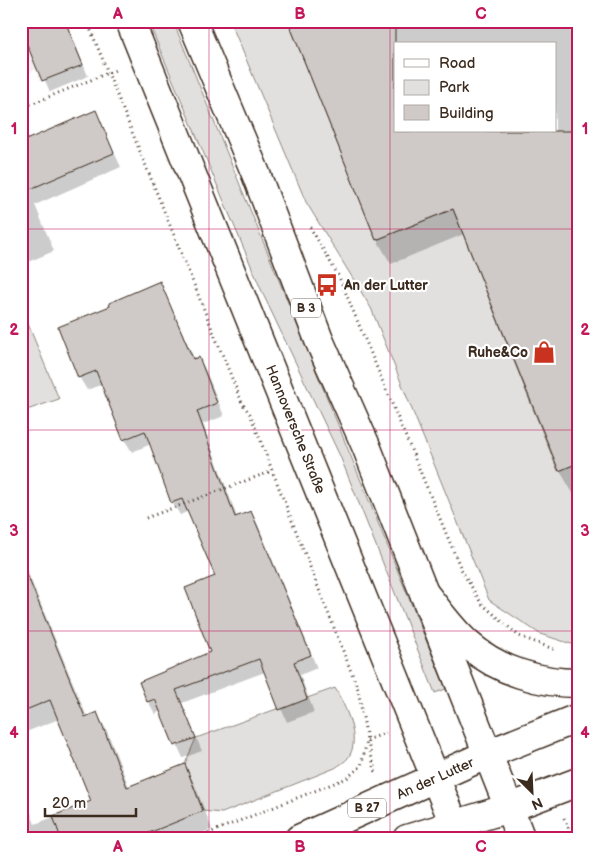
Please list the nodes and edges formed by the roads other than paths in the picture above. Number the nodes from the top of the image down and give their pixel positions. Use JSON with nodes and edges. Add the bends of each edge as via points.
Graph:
{"nodes":[{"id":1,"x":130,"y":21,"type":"edge"},
{"id":2,"x":192,"y":21,"type":"edge"},
{"id":3,"x":424,"y":593,"type":"junction"},
{"id":4,"x":578,"y":683,"type":"edge"},
{"id":5,"x":578,"y":718,"type":"edge"},
{"id":6,"x":488,"y":754,"type":"junction"},
{"id":7,"x":436,"y":776,"type":"junction"},
{"id":8,"x":578,"y":782,"type":"edge"},
{"id":9,"x":509,"y":808,"type":"junction"},
{"id":10,"x":457,"y":832,"type":"edge"},
{"id":11,"x":299,"y":839,"type":"edge"},
{"id":12,"x":407,"y":839,"type":"edge"},
{"id":13,"x":521,"y":839,"type":"edge"}],
"edges":[{"from":1,"to":7,"type":"main road","name":"Hannoversche Straße"},
{"from":2,"to":3,"type":"main road","number":"B 3"},
{"from":3,"to":4,"type":"main road","number":"B 3","via":[[458,635],[486,657],[520,674],[560,683]]},
{"from":3,"to":6,"type":"main road","number":"B 3"},
{"from":5,"to":6,"type":"main road","number":"B 27"},
{"from":6,"to":7,"type":"main road","name":"An der Lutter","number":"B 27"},
{"from":6,"to":9,"type":"main road"},
{"from":7,"to":10,"type":"main road","name":"Hannoversche Straße"},
{"from":7,"to":11,"type":"main road","name":"An der Lutter","number":"B 27"},
{"from":8,"to":9,"type":"main road"},
{"from":9,"to":10,"type":"main road"},
{"from":9,"to":13,"type":"main road"},
{"from":10,"to":12,"type":"main road"}]}
